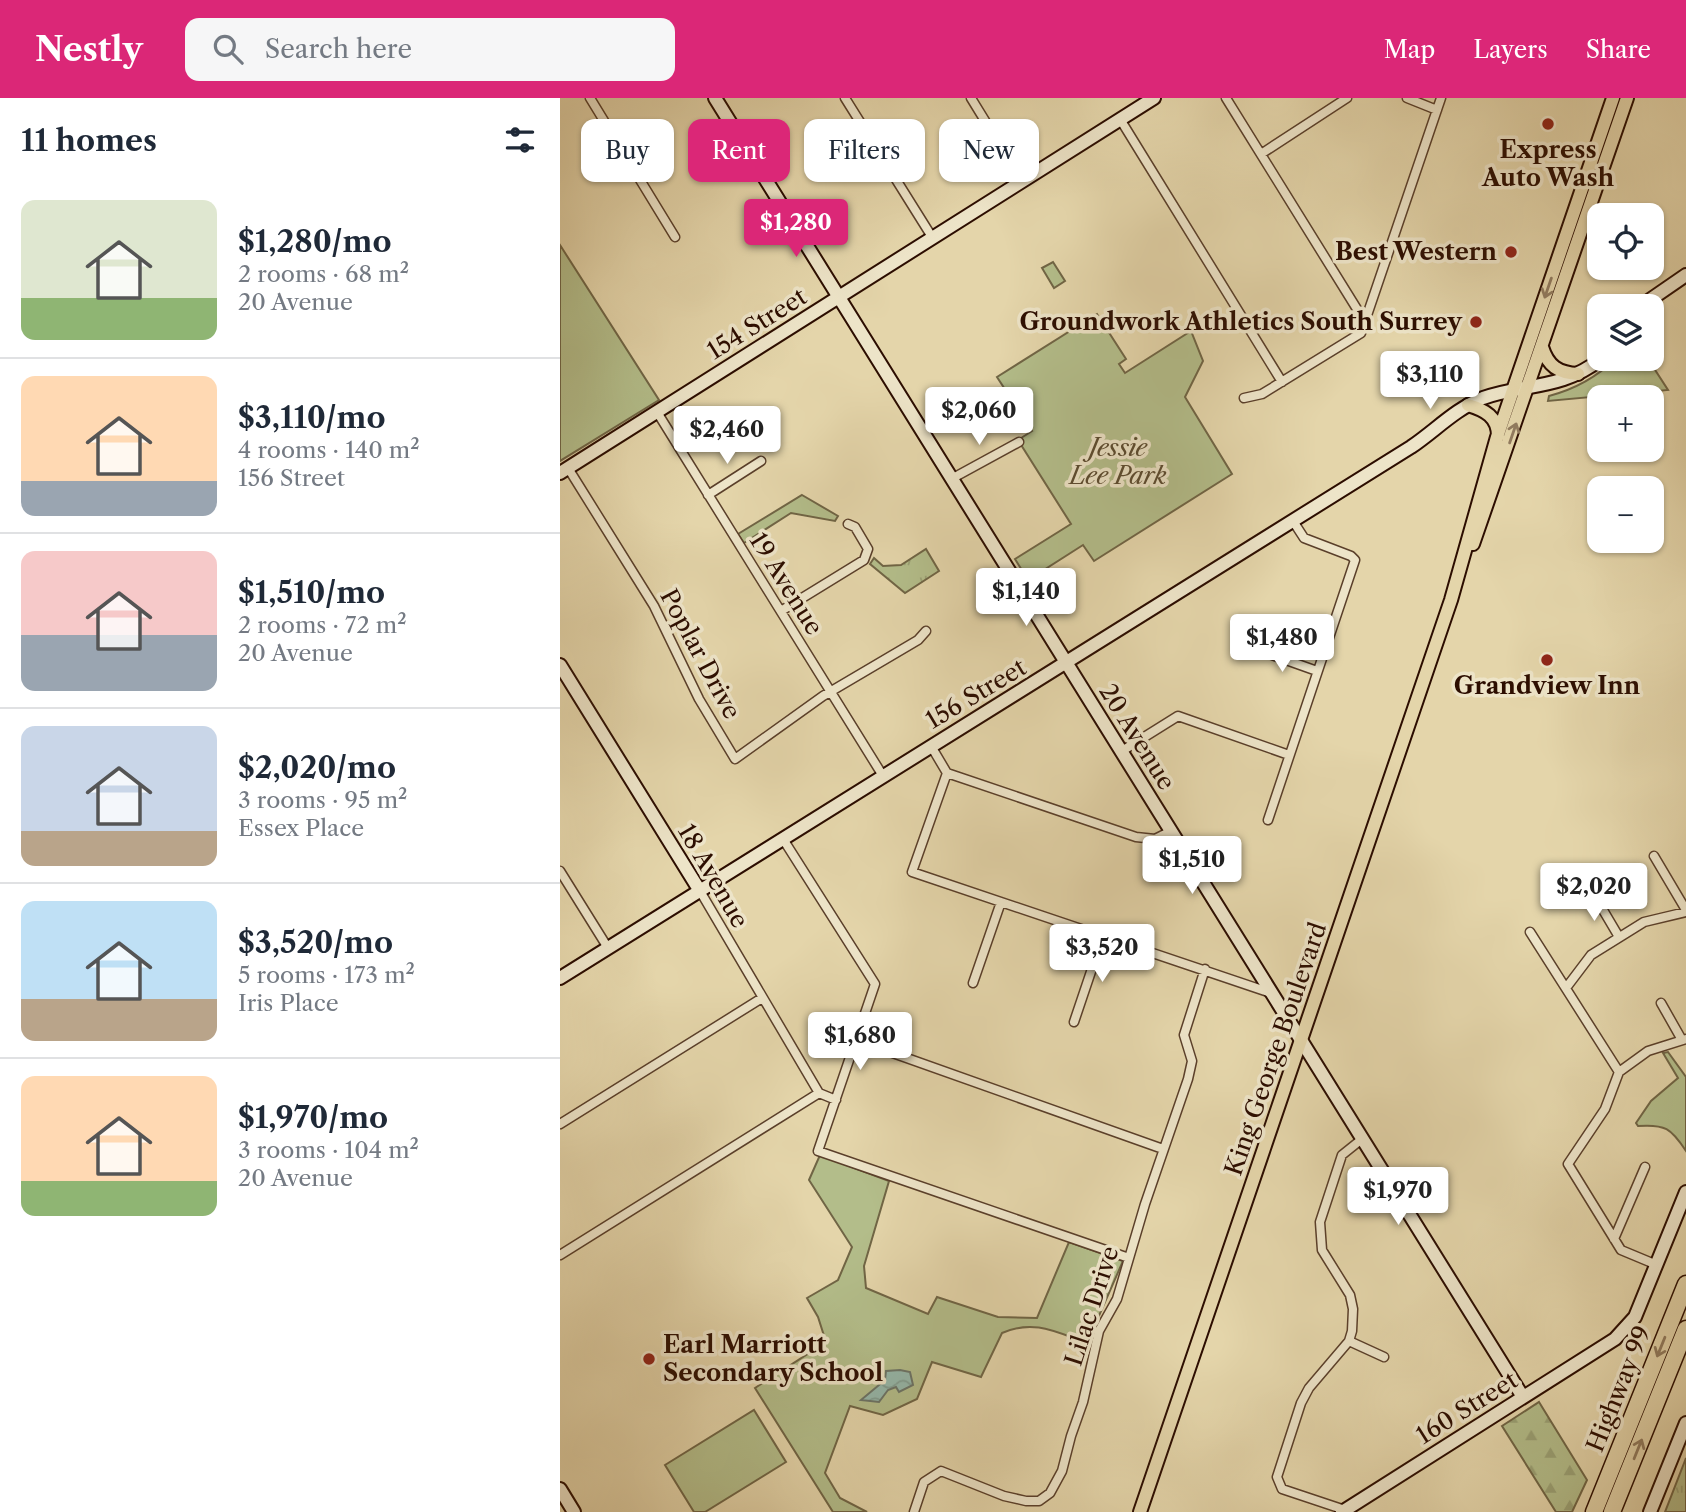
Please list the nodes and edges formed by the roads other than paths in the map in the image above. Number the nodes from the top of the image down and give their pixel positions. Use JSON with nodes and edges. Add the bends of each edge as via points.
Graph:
{"nodes":[{"id":1,"x":590,"y":98,"type":"edge"},
{"id":2,"x":715,"y":98,"type":"edge"},
{"id":3,"x":845,"y":98,"type":"edge"},
{"id":4,"x":971,"y":98,"type":"edge"},
{"id":5,"x":1154,"y":98,"type":"edge"},
{"id":6,"x":1226,"y":98,"type":"edge"},
{"id":7,"x":1347,"y":98,"type":"edge"},
{"id":8,"x":1407,"y":98,"type":"edge"},
{"id":9,"x":1441,"y":98,"type":"edge"},
{"id":10,"x":1613,"y":98,"type":"edge"},
{"id":11,"x":1628,"y":98,"type":"edge"},
{"id":12,"x":1437,"y":110,"type":"junction"},
{"id":13,"x":984,"y":119,"type":"edge"},
{"id":14,"x":1120,"y":119,"type":"junction"},
{"id":15,"x":1605,"y":120,"type":"junction"},
{"id":16,"x":1261,"y":154,"type":"junction"},
{"id":17,"x":1039,"y":170,"type":"edge"},
{"id":18,"x":1599,"y":180,"type":"junction"},
{"id":19,"x":1020,"y":182,"type":"edge"},
{"id":20,"x":1574,"y":212,"type":"junction"},
{"id":21,"x":675,"y":237,"type":"dead end"},
{"id":22,"x":932,"y":237,"type":"junction"},
{"id":23,"x":1572,"y":261,"type":"junction"},
{"id":24,"x":1686,"y":275,"type":"edge"},
{"id":25,"x":1658,"y":294,"type":"edge"},
{"id":26,"x":840,"y":297,"type":"junction"},
{"id":27,"x":1365,"y":322,"type":"junction"},
{"id":28,"x":1542,"y":347,"type":"junction"},
{"id":29,"x":1587,"y":368,"type":"edge"},
{"id":30,"x":1578,"y":374,"type":"junction"},
{"id":31,"x":1282,"y":382,"type":"junction"},
{"id":32,"x":1528,"y":389,"type":"junction"},
{"id":33,"x":1514,"y":391,"type":"junction"},
{"id":34,"x":1244,"y":398,"type":"dead end"},
{"id":35,"x":1468,"y":405,"type":"junction"},
{"id":36,"x":657,"y":412,"type":"junction"},
{"id":37,"x":1497,"y":437,"type":"junction"},
{"id":38,"x":1018,"y":442,"type":"dead end"},
{"id":39,"x":761,"y":461,"type":"dead end"},
{"id":40,"x":564,"y":470,"type":"edge"},
{"id":41,"x":953,"y":478,"type":"junction"},
{"id":42,"x":708,"y":495,"type":"junction"},
{"id":43,"x":1293,"y":521,"type":"junction"},
{"id":44,"x":848,"y":524,"type":"dead end"},
{"id":45,"x":1451,"y":600,"type":"junction"},
{"id":46,"x":781,"y":611,"type":"junction"},
{"id":47,"x":926,"y":631,"type":"dead end"},
{"id":48,"x":1262,"y":648,"type":"dead end"},
{"id":49,"x":1067,"y":663,"type":"junction"},
{"id":50,"x":560,"y":665,"type":"edge"},
{"id":51,"x":1317,"y":671,"type":"junction"},
{"id":52,"x":831,"y":693,"type":"junction"},
{"id":53,"x":931,"y":746,"type":"junction"},
{"id":54,"x":1122,"y":751,"type":"junction"},
{"id":55,"x":1289,"y":755,"type":"junction"},
{"id":56,"x":947,"y":773,"type":"junction"},
{"id":57,"x":883,"y":776,"type":"junction"},
{"id":58,"x":1268,"y":820,"type":"dead end"},
{"id":59,"x":1171,"y":831,"type":"junction"},
{"id":60,"x":783,"y":839,"type":"junction"},
{"id":61,"x":1654,"y":856,"type":"dead end"},
{"id":62,"x":560,"y":871,"type":"edge"},
{"id":63,"x":700,"y":891,"type":"junction"},
{"id":64,"x":1593,"y":893,"type":"dead end"},
{"id":65,"x":1001,"y":902,"type":"junction"},
{"id":66,"x":1686,"y":911,"type":"edge"},
{"id":67,"x":1530,"y":932,"type":"dead end"},
{"id":68,"x":1103,"y":936,"type":"junction"},
{"id":69,"x":1619,"y":937,"type":"junction"},
{"id":70,"x":608,"y":948,"type":"junction"},
{"id":71,"x":1205,"y":969,"type":"junction"},
{"id":72,"x":560,"y":978,"type":"edge"},
{"id":73,"x":973,"y":983,"type":"dead end"},
{"id":74,"x":1566,"y":988,"type":"junction"},
{"id":75,"x":1271,"y":993,"type":"junction"},
{"id":76,"x":762,"y":998,"type":"junction"},
{"id":77,"x":1661,"y":1003,"type":"dead end"},
{"id":78,"x":1074,"y":1022,"type":"dead end"},
{"id":79,"x":1300,"y":1039,"type":"junction"},
{"id":80,"x":856,"y":1040,"type":"junction"},
{"id":81,"x":1684,"y":1040,"type":"edge"},
{"id":82,"x":1619,"y":1072,"type":"junction"},
{"id":83,"x":819,"y":1093,"type":"junction"},
{"id":84,"x":836,"y":1100,"type":"junction"},
{"id":85,"x":560,"y":1124,"type":"edge"},
{"id":86,"x":1362,"y":1139,"type":"junction"},
{"id":87,"x":1163,"y":1149,"type":"junction"},
{"id":88,"x":1645,"y":1167,"type":"dead end"},
{"id":89,"x":1686,"y":1192,"type":"edge"},
{"id":90,"x":1614,"y":1239,"type":"junction"},
{"id":91,"x":560,"y":1255,"type":"edge"},
{"id":92,"x":1129,"y":1258,"type":"junction"},
{"id":93,"x":1657,"y":1265,"type":"junction"},
{"id":94,"x":1686,"y":1284,"type":"edge"},
{"id":95,"x":1686,"y":1329,"type":"edge"},
{"id":96,"x":1349,"y":1341,"type":"junction"},
{"id":97,"x":1384,"y":1357,"type":"dead end"},
{"id":98,"x":1523,"y":1397,"type":"junction"},
{"id":99,"x":1686,"y":1423,"type":"edge"},
{"id":100,"x":561,"y":1491,"type":"edge"},
{"id":101,"x":1315,"y":1501,"type":"junction"},
{"id":102,"x":1343,"y":1511,"type":"edge"},
{"id":103,"x":574,"y":1512,"type":"edge"},
{"id":104,"x":914,"y":1512,"type":"edge"},
{"id":105,"x":1140,"y":1512,"type":"edge"},
{"id":106,"x":1320,"y":1512,"type":"edge"},
{"id":107,"x":1594,"y":1512,"type":"edge"},
{"id":108,"x":1612,"y":1512,"type":"edge"},
{"id":109,"x":1650,"y":1512,"type":"edge"}],
"edges":[{"from":1,"to":21,"type":"street"},
{"from":2,"to":26,"type":"street","name":"20 Avenue"},
{"from":3,"to":22,"type":"street"},
{"from":4,"to":13,"type":"street"},
{"from":5,"to":14,"type":"street","name":"154 Street"},
{"from":6,"to":16,"type":"street"},
{"from":7,"to":16,"type":"street"},
{"from":8,"to":12,"type":"street"},
{"from":9,"to":12,"type":"street"},
{"from":10,"to":15,"type":"main road","name":"King George Boulevard"},
{"from":11,"to":18,"type":"main road","name":"King George Boulevard"},
{"from":12,"to":27,"type":"street"},
{"from":14,"to":17,"type":"street","name":"154 Street"},
{"from":14,"to":31,"type":"street"},
{"from":15,"to":18,"type":"main road","via":[[1611,127]]},
{"from":15,"to":20,"type":"main road","name":"King George Boulevard"},
{"from":16,"to":27,"type":"street"},
{"from":18,"to":23,"type":"main road","name":"King George Boulevard"},
{"from":19,"to":22,"type":"street","name":"154 Street"},
{"from":20,"to":23,"type":"main road","via":[[1576,225],[1567,252]]},
{"from":20,"to":33,"type":"main road","name":"King George Boulevard","one_way":true},
{"from":22,"to":26,"type":"street","name":"154 Street"},
{"from":23,"to":28,"type":"main road","name":"King George Boulevard"},
{"from":24,"to":25,"type":"street"},
{"from":26,"to":36,"type":"street","name":"154 Street"},
{"from":26,"to":41,"type":"street","name":"20 Avenue"},
{"from":27,"to":31,"type":"street","via":[[1361,333]]},
{"from":28,"to":30,"type":"main road","via":[[1550,365],[1563,373]]},
{"from":28,"to":32,"type":"main road","name":"King George Boulevard"},
{"from":29,"to":30,"type":"street","name":"156 Street"},
{"from":30,"to":32,"type":"street","name":"156 Street"},
{"from":31,"to":34,"type":"street"},
{"from":32,"to":33,"type":"street","name":"156 Street"},
{"from":45,"to":32,"type":"main road","name":"King George Boulevard","one_way":true},
{"from":33,"to":35,"type":"street","name":"156 Street"},
{"from":33,"to":37,"type":"main road","name":"King George Boulevard"},
{"from":35,"to":37,"type":"main road","via":[[1489,414],[1496,423]]},
{"from":35,"to":43,"type":"street","name":"156 Street","via":[[1411,447]]},
{"from":36,"to":40,"type":"street","name":"154 Street"},
{"from":36,"to":42,"type":"street","name":"19 Avenue"},
{"from":37,"to":45,"type":"main road","name":"King George Boulevard"},
{"from":38,"to":41,"type":"street"},
{"from":39,"to":42,"type":"street"},
{"from":40,"to":52,"type":"street","name":"Poplar Drive","via":[[654,606],[698,699],[736,759]]},
{"from":41,"to":49,"type":"street","name":"20 Avenue"},
{"from":42,"to":46,"type":"street","name":"19 Avenue"},
{"from":43,"to":49,"type":"street","name":"156 Street"},
{"from":43,"to":51,"type":"street","via":[[1304,538],[1355,560]]},
{"from":44,"to":46,"type":"street","via":[[855,527],[868,549],[864,560]]},
{"from":45,"to":79,"type":"main road","name":"King George Boulevard"},
{"from":46,"to":52,"type":"street","name":"19 Avenue"},
{"from":47,"to":52,"type":"street"},
{"from":48,"to":51,"type":"street"},
{"from":49,"to":53,"type":"street","name":"156 Street"},
{"from":49,"to":54,"type":"street","name":"20 Avenue"},
{"from":50,"to":63,"type":"street","name":"18 Avenue"},
{"from":51,"to":55,"type":"street"},
{"from":52,"to":57,"type":"street","name":"19 Avenue"},
{"from":53,"to":56,"type":"street"},
{"from":53,"to":57,"type":"street","name":"156 Street"},
{"from":54,"to":55,"type":"street","via":[[1178,716]]},
{"from":54,"to":59,"type":"street","name":"20 Avenue"},
{"from":55,"to":58,"type":"street"},
{"from":56,"to":59,"type":"street","via":[[1136,837],[1155,839]]},
{"from":56,"to":65,"type":"street","via":[[912,872]]},
{"from":57,"to":60,"type":"street","name":"156 Street"},
{"from":59,"to":75,"type":"street","name":"20 Avenue"},
{"from":60,"to":63,"type":"street","name":"156 Street"},
{"from":60,"to":80,"type":"street","via":[[875,984]]},
{"from":61,"to":66,"type":"street"},
{"from":62,"to":70,"type":"street"},
{"from":63,"to":70,"type":"street","name":"156 Street"},
{"from":63,"to":76,"type":"street","name":"18 Avenue"},
{"from":64,"to":69,"type":"street"},
{"from":65,"to":68,"type":"street"},
{"from":65,"to":73,"type":"street"},
{"from":66,"to":69,"type":"street","via":[[1644,922]]},
{"from":67,"to":74,"type":"street"},
{"from":68,"to":71,"type":"street"},
{"from":68,"to":78,"type":"street"},
{"from":69,"to":74,"type":"street","via":[[1591,955]]},
{"from":70,"to":72,"type":"street","name":"156 Street"},
{"from":71,"to":75,"type":"street"},
{"from":71,"to":87,"type":"street","name":"Lilac Drive","via":[[1184,1035],[1192,1061],[1188,1079]]},
{"from":74,"to":82,"type":"street"},
{"from":75,"to":79,"type":"street","name":"20 Avenue"},
{"from":76,"to":83,"type":"street","name":"18 Avenue"},
{"from":76,"to":85,"type":"street"},
{"from":77,"to":81,"type":"street"},
{"from":79,"to":86,"type":"street","name":"20 Avenue"},
{"from":79,"to":105,"type":"main road","name":"King George Boulevard"},
{"from":80,"to":84,"type":"street"},
{"from":80,"to":87,"type":"street"},
{"from":81,"to":82,"type":"street","via":[[1648,1051]]},
{"from":82,"to":90,"type":"street","via":[[1605,1109],[1568,1164]]},
{"from":83,"to":84,"type":"street"},
{"from":83,"to":91,"type":"street"},
{"from":84,"to":92,"type":"street","via":[[818,1151]]},
{"from":86,"to":96,"type":"street","via":[[1342,1155],[1319,1235],[1322,1250],[1350,1295],[1353,1320]]},
{"from":86,"to":98,"type":"street","name":"20 Avenue"},
{"from":87,"to":92,"type":"street","name":"Lilac Drive"},
{"from":88,"to":90,"type":"street"},
{"from":89,"to":93,"type":"street","name":"160 Street"},
{"from":90,"to":93,"type":"street","via":[[1621,1250]]},
{"from":92,"to":104,"type":"street","name":"Lilac Drive","via":[[1117,1299],[1099,1331],[1083,1402],[1062,1471],[1050,1493],[1039,1501],[1026,1501],[941,1471],[924,1482]]},
{"from":93,"to":98,"type":"street","name":"160 Street","via":[[1635,1317],[1615,1339]]},
{"from":94,"to":107,"type":"highway","name":"Highway 99","one_way":true},
{"from":108,"to":95,"type":"highway","name":"Highway 99","one_way":true},
{"from":96,"to":97,"type":"street"},
{"from":96,"to":101,"type":"street","via":[[1301,1403],[1277,1477],[1282,1489]]},
{"from":98,"to":102,"type":"street","name":"160 Street"},
{"from":99,"to":109,"type":"street"},
{"from":100,"to":103,"type":"street"},
{"from":101,"to":102,"type":"street"},
{"from":101,"to":106,"type":"street"}]}
